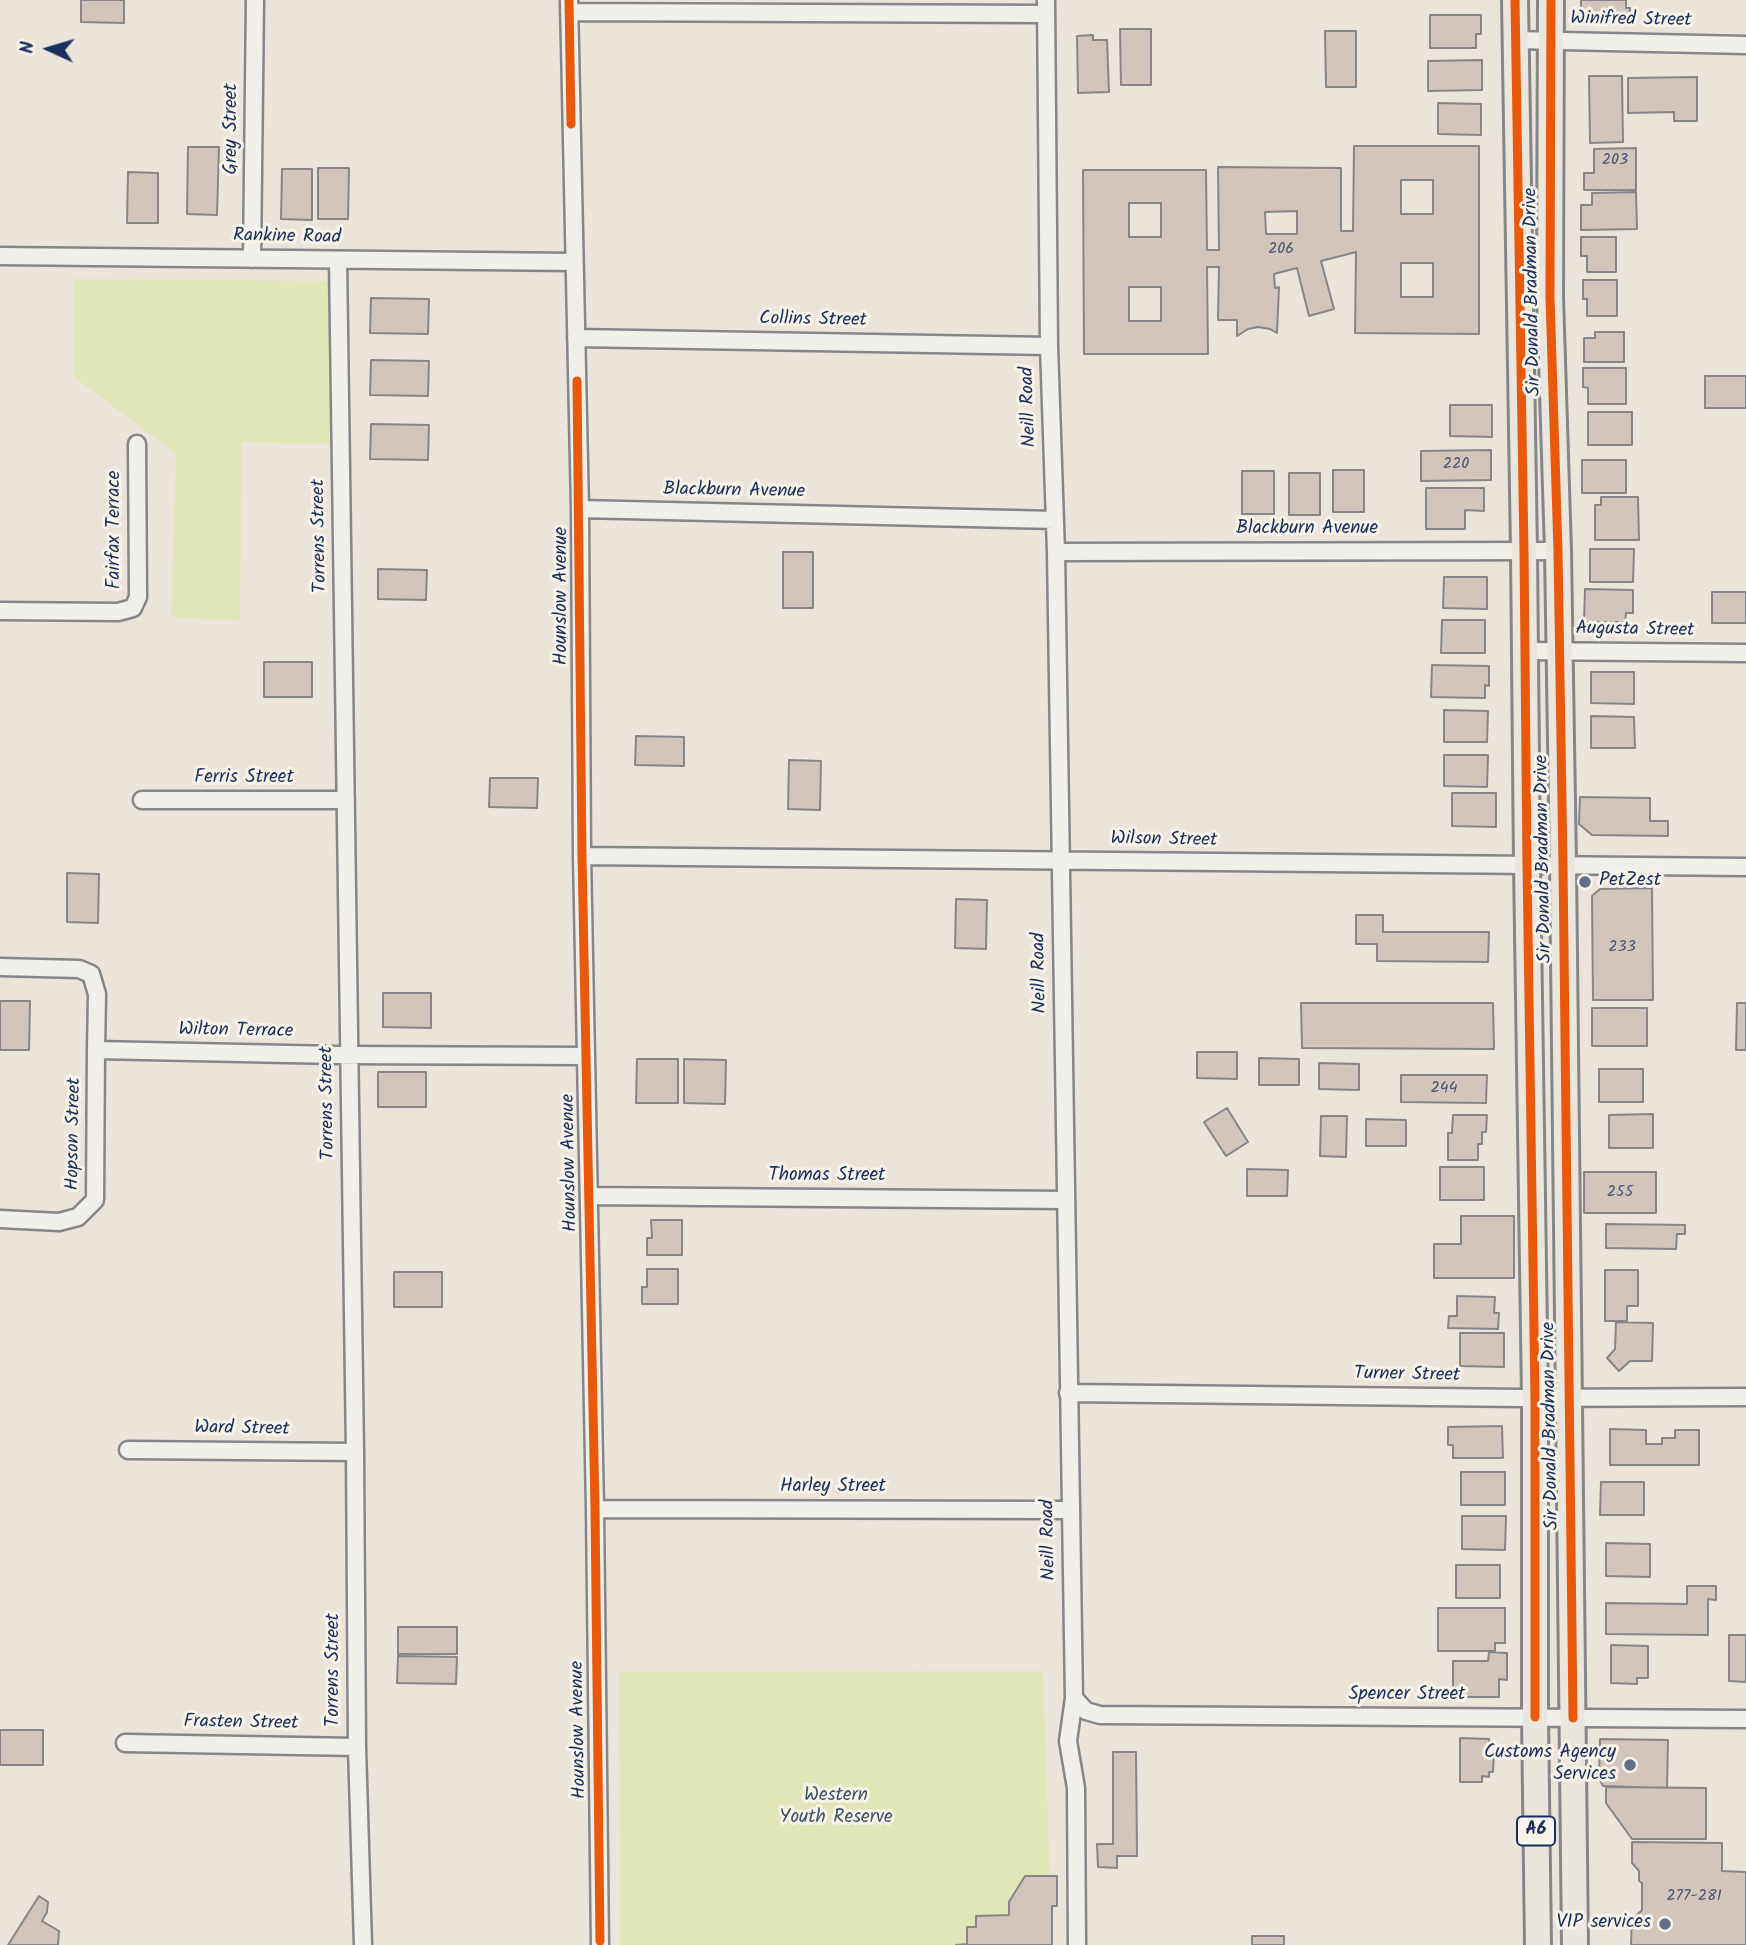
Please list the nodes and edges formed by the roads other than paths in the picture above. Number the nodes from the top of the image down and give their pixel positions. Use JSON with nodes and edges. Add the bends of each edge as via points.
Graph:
{"nodes":[{"id":1,"x":256,"y":0,"type":"edge"},
{"id":2,"x":1515,"y":0,"type":"edge"},
{"id":3,"x":1551,"y":0,"type":"edge"},
{"id":4,"x":569,"y":6,"type":"edge"},
{"id":5,"x":1046,"y":7,"type":"edge"},
{"id":6,"x":1515,"y":40,"type":"junction"},
{"id":7,"x":1551,"y":40,"type":"junction"},
{"id":8,"x":1746,"y":45,"type":"edge"},
{"id":9,"x":0,"y":256,"type":"edge"},
{"id":10,"x":253,"y":259,"type":"junction"},
{"id":11,"x":338,"y":260,"type":"junction"},
{"id":12,"x":574,"y":262,"type":"junction"},
{"id":13,"x":576,"y":338,"type":"junction"},
{"id":14,"x":1049,"y":346,"type":"junction"},
{"id":15,"x":137,"y":444,"type":"dead end"},
{"id":16,"x":580,"y":509,"type":"junction"},
{"id":17,"x":1055,"y":520,"type":"junction"},
{"id":18,"x":1524,"y":551,"type":"junction"},
{"id":19,"x":1558,"y":551,"type":"junction"},
{"id":20,"x":1056,"y":552,"type":"junction"},
{"id":21,"x":0,"y":611,"type":"edge"},
{"id":22,"x":1524,"y":651,"type":"junction"},
{"id":23,"x":1559,"y":651,"type":"junction"},
{"id":24,"x":1746,"y":653,"type":"edge"},
{"id":25,"x":142,"y":800,"type":"dead end"},
{"id":26,"x":346,"y":800,"type":"junction"},
{"id":27,"x":582,"y":856,"type":"junction"},
{"id":28,"x":1061,"y":861,"type":"junction"},
{"id":29,"x":1527,"y":865,"type":"junction"},
{"id":30,"x":1563,"y":866,"type":"junction"},
{"id":31,"x":1746,"y":867,"type":"edge"},
{"id":32,"x":0,"y":967,"type":"edge"},
{"id":33,"x":96,"y":1050,"type":"junction"},
{"id":34,"x":350,"y":1055,"type":"junction"},
{"id":35,"x":586,"y":1056,"type":"junction"},
{"id":36,"x":589,"y":1196,"type":"junction"},
{"id":37,"x":1065,"y":1200,"type":"junction"},
{"id":38,"x":0,"y":1219,"type":"edge"},
{"id":39,"x":1068,"y":1393,"type":"junction"},
{"id":40,"x":1746,"y":1397,"type":"edge"},
{"id":41,"x":1535,"y":1398,"type":"junction"},
{"id":42,"x":1569,"y":1398,"type":"junction"},
{"id":43,"x":128,"y":1450,"type":"dead end"},
{"id":44,"x":355,"y":1452,"type":"junction"},
{"id":45,"x":595,"y":1509,"type":"junction"},
{"id":46,"x":1071,"y":1510,"type":"junction"},
{"id":47,"x":1073,"y":1698,"type":"junction"},
{"id":48,"x":1535,"y":1717,"type":"junction"},
{"id":49,"x":1573,"y":1718,"type":"junction"},
{"id":50,"x":1746,"y":1719,"type":"edge"},
{"id":51,"x":125,"y":1743,"type":"dead end"},
{"id":52,"x":357,"y":1747,"type":"junction"},
{"id":53,"x":363,"y":1945,"type":"edge"},
{"id":54,"x":600,"y":1945,"type":"edge"},
{"id":55,"x":1077,"y":1945,"type":"edge"},
{"id":56,"x":1538,"y":1945,"type":"edge"},
{"id":57,"x":1577,"y":1945,"type":"edge"}],
"edges":[{"from":1,"to":10,"type":"street","name":"Grey Street"},
{"from":2,"to":6,"type":"main road","name":"Sir Donald Bradman Drive","number":"A6"},
{"from":3,"to":7,"type":"main road","name":"Sir Donald Bradman Drive","number":"A6"},
{"from":4,"to":5,"type":"street"},
{"from":4,"to":12,"type":"street","name":"Hounslow Avenue"},
{"from":5,"to":14,"type":"street","name":"Neill Road"},
{"from":6,"to":7,"type":"street","name":"Winifred Street"},
{"from":6,"to":18,"type":"main road","name":"Sir Donald Bradman Drive","number":"A6"},
{"from":7,"to":8,"type":"street","name":"Winifred Street"},
{"from":7,"to":19,"type":"main road","name":"Sir Donald Bradman Drive","number":"A6","via":[[1550,297]]},
{"from":9,"to":10,"type":"street","name":"Rankine Road"},
{"from":10,"to":11,"type":"street","name":"Rankine Road"},
{"from":11,"to":12,"type":"street","name":"Rankine Road"},
{"from":11,"to":26,"type":"street","name":"Torrens Street"},
{"from":12,"to":13,"type":"street","name":"Hounslow Avenue"},
{"from":13,"to":14,"type":"street","name":"Collins Street"},
{"from":13,"to":16,"type":"street","name":"Hounslow Avenue"},
{"from":14,"to":17,"type":"street","name":"Neill Road"},
{"from":15,"to":21,"type":"street","name":"Fairfax Terrace","via":[[138,597],[133,608],[118,612]]},
{"from":16,"to":17,"type":"street","name":"Blackburn Avenue"},
{"from":16,"to":27,"type":"street","name":"Hounslow Avenue"},
{"from":17,"to":20,"type":"street","name":"Neill Road"},
{"from":18,"to":19,"type":"street","name":"Blackburn Avenue"},
{"from":18,"to":20,"type":"street","name":"Blackburn Avenue"},
{"from":18,"to":22,"type":"main road","name":"Sir Donald Bradman Drive","number":"A6"},
{"from":19,"to":23,"type":"main road","name":"Sir Donald Bradman Drive","number":"A6"},
{"from":20,"to":28,"type":"street","name":"Neill Road"},
{"from":22,"to":23,"type":"street","name":"Augusta Street"},
{"from":22,"to":29,"type":"main road","name":"Sir Donald Bradman Drive","number":"A6"},
{"from":23,"to":24,"type":"street","name":"Augusta Street"},
{"from":23,"to":30,"type":"main road","name":"Sir Donald Bradman Drive","number":"A6"},
{"from":25,"to":26,"type":"street","name":"Ferris Street"},
{"from":26,"to":34,"type":"street","name":"Torrens Street"},
{"from":27,"to":28,"type":"street","name":"Wilson Street"},
{"from":27,"to":35,"type":"street","name":"Hounslow Avenue"},
{"from":28,"to":29,"type":"street","name":"Wilson Street"},
{"from":28,"to":37,"type":"street","name":"Neill Road"},
{"from":29,"to":30,"type":"street","name":"Wilson Street"},
{"from":29,"to":41,"type":"main road","name":"Sir Donald Bradman Drive","number":"A6"},
{"from":30,"to":31,"type":"street","name":"Wilson Street"},
{"from":30,"to":42,"type":"main road","name":"Sir Donald Bradman Drive","number":"A6"},
{"from":32,"to":33,"type":"street","via":[[79,969],[91,974],[97,994]]},
{"from":33,"to":34,"type":"street","name":"Wilton Terrace"},
{"from":33,"to":38,"type":"street","name":"Hopson Street","via":[[95,1200],[78,1217],[59,1222]]},
{"from":34,"to":35,"type":"street","name":"Wilton Terrace"},
{"from":34,"to":44,"type":"street","name":"Torrens Street"},
{"from":35,"to":36,"type":"street","name":"Hounslow Avenue"},
{"from":36,"to":37,"type":"street","name":"Thomas Street"},
{"from":36,"to":45,"type":"street","name":"Hounslow Avenue"},
{"from":37,"to":39,"type":"street","name":"Neill Road"},
{"from":39,"to":41,"type":"street","name":"Turner Street"},
{"from":39,"to":46,"type":"street","name":"Neill Road"},
{"from":40,"to":42,"type":"street","name":"Turner Street"},
{"from":41,"to":42,"type":"street","name":"Turner Street"},
{"from":41,"to":48,"type":"main road","name":"Sir Donald Bradman Drive","number":"A6"},
{"from":42,"to":49,"type":"main road","name":"Sir Donald Bradman Drive","number":"A6"},
{"from":43,"to":44,"type":"street","name":"Ward Street"},
{"from":44,"to":52,"type":"street","name":"Torrens Street"},
{"from":45,"to":46,"type":"street","name":"Harley Street"},
{"from":45,"to":54,"type":"street","name":"Hounslow Avenue"},
{"from":46,"to":47,"type":"street","name":"Neill Road"},
{"from":47,"to":48,"type":"street","name":"Spencer Street","via":[[1086,1711],[1100,1715]]},
{"from":47,"to":55,"type":"street","name":"Neill Road","via":[[1068,1741],[1076,1788]]},
{"from":48,"to":49,"type":"street","name":"Spencer Street"},
{"from":48,"to":56,"type":"main road","name":"Sir Donald Bradman Drive","number":"A6"},
{"from":49,"to":50,"type":"street","name":"Spencer Street"},
{"from":49,"to":57,"type":"main road","name":"Sir Donald Bradman Drive","number":"A6"},
{"from":51,"to":52,"type":"street","name":"Frasten Street"},
{"from":52,"to":53,"type":"street","name":"Torrens Street"}]}
